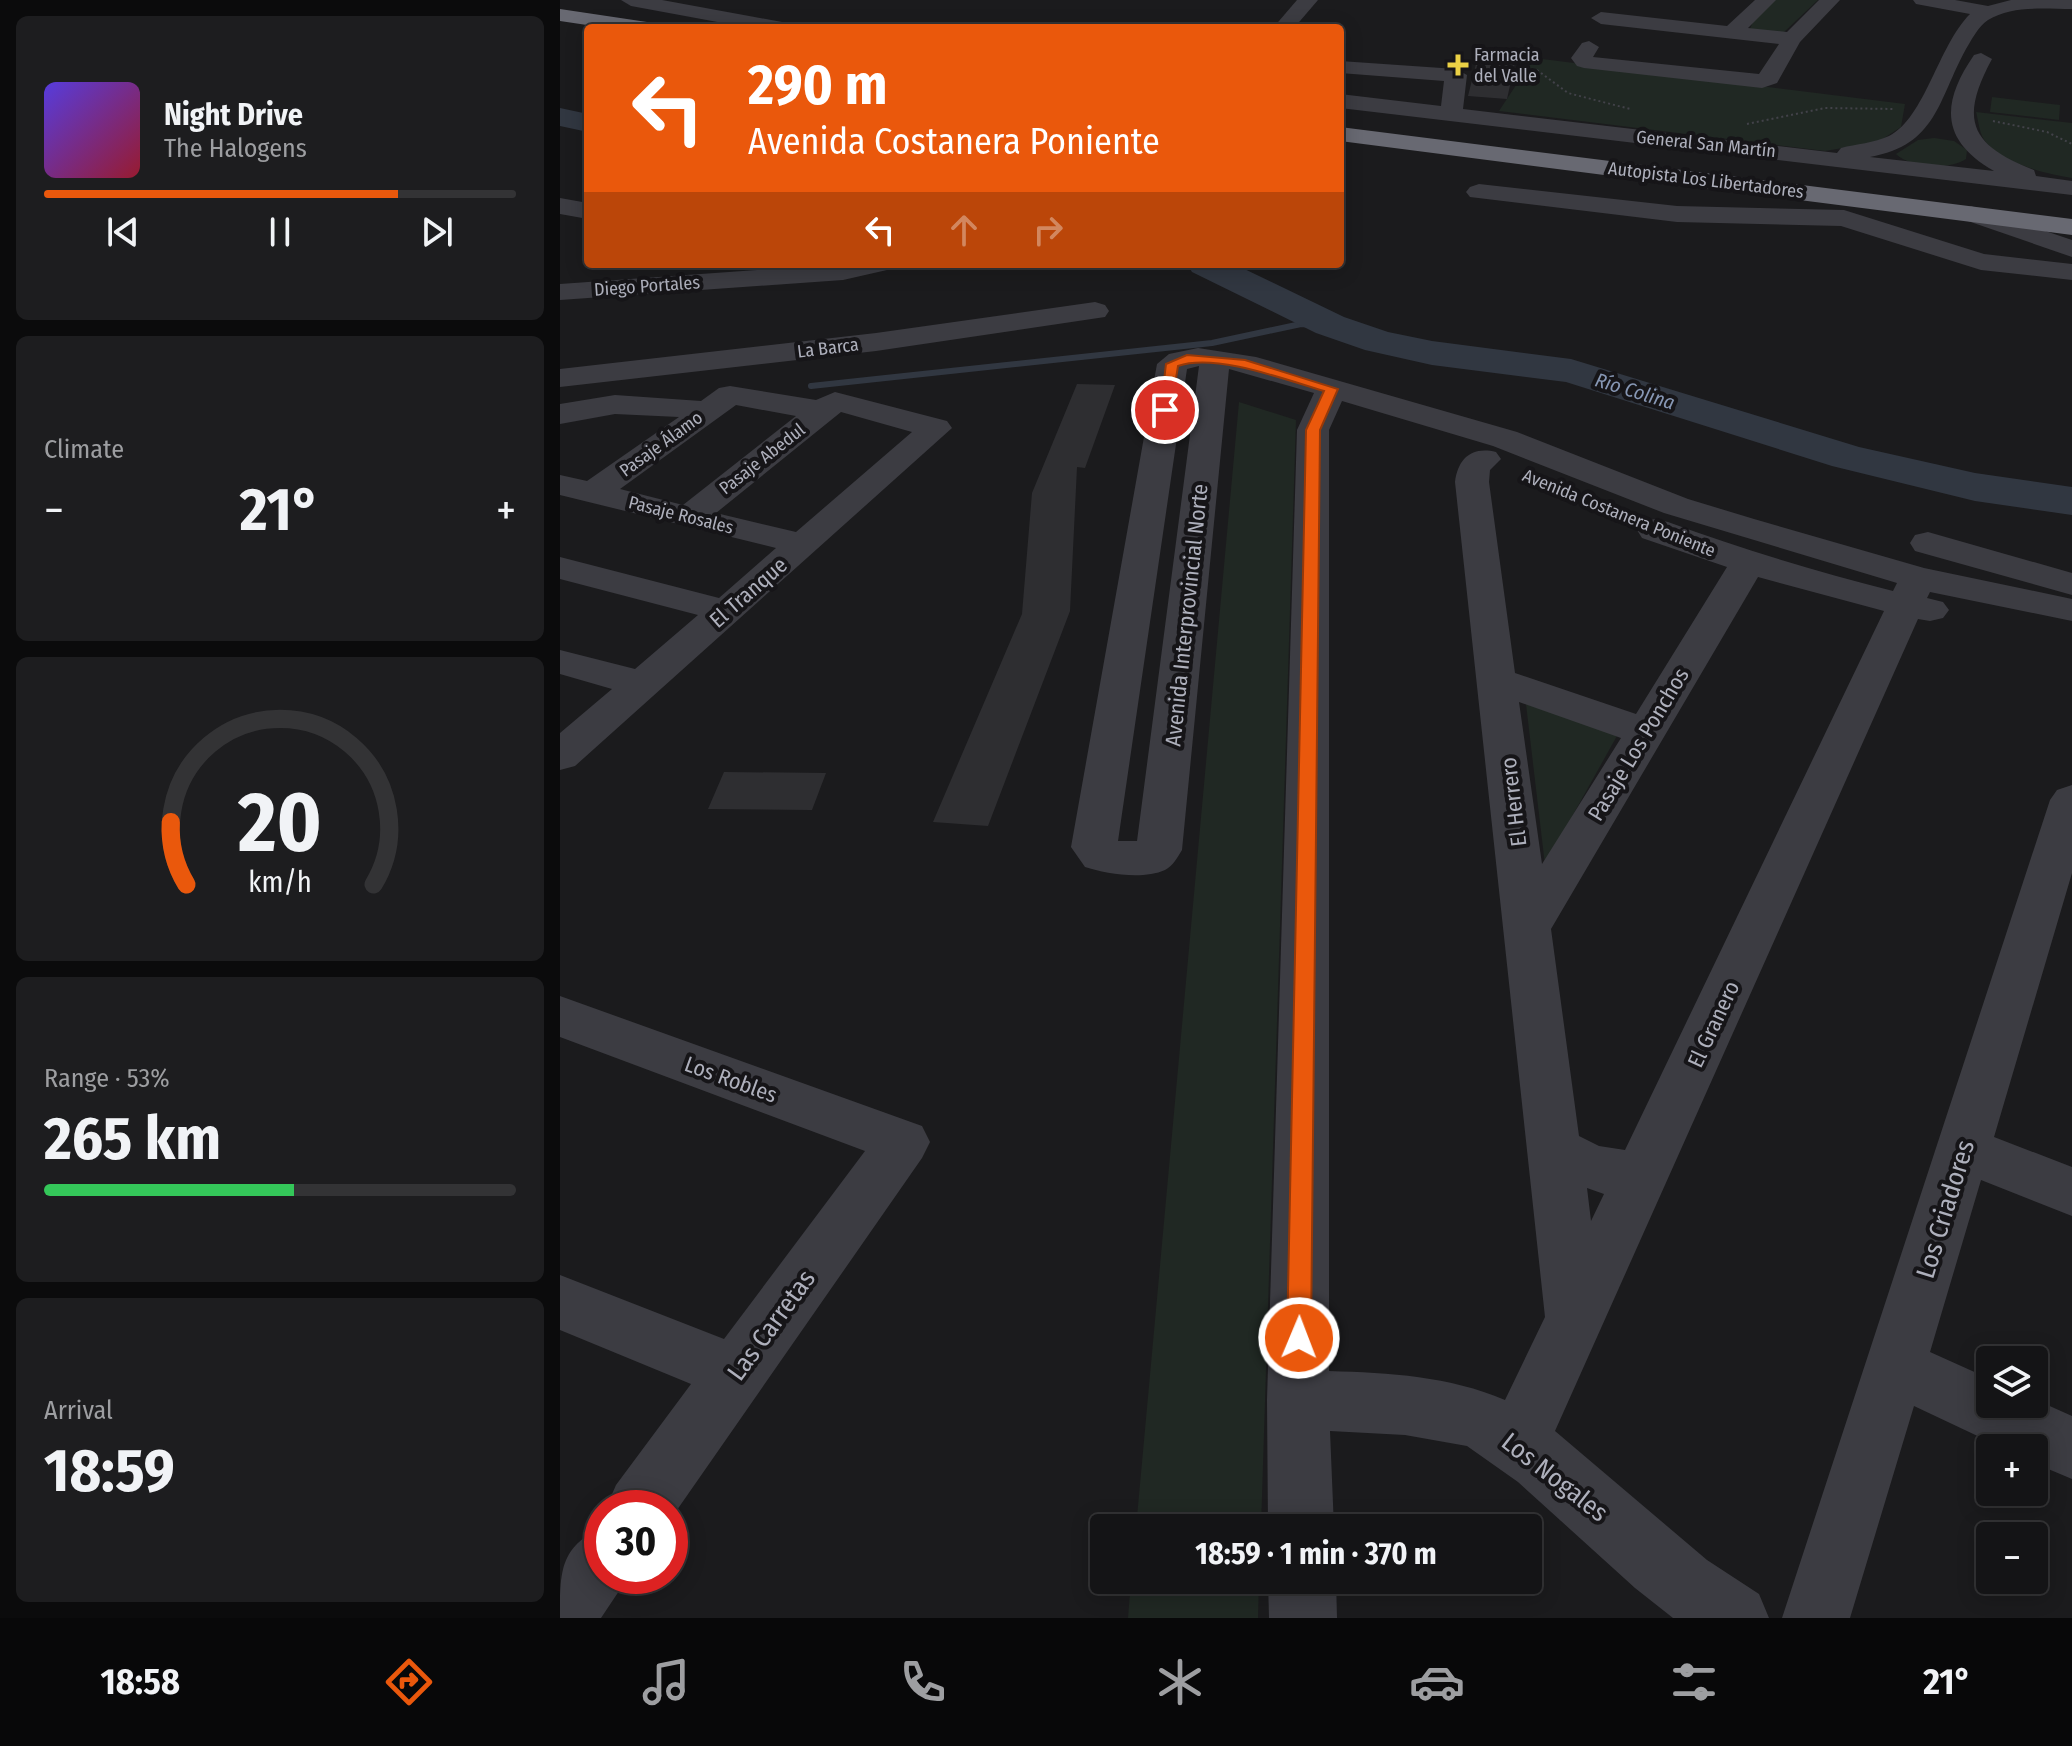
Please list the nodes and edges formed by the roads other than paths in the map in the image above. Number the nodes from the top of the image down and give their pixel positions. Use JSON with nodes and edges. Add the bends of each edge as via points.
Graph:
{"nodes":[{"id":1,"x":631,"y":0,"type":"edge"},
{"id":2,"x":752,"y":0,"type":"edge"},
{"id":3,"x":1308,"y":0,"type":"edge"},
{"id":4,"x":1766,"y":0,"type":"edge"},
{"id":5,"x":1830,"y":0,"type":"edge"},
{"id":6,"x":1921,"y":0,"type":"edge"},
{"id":7,"x":2072,"y":3,"type":"edge"},
{"id":8,"x":718,"y":9,"type":"edge"},
{"id":9,"x":2072,"y":14,"type":"edge"},
{"id":10,"x":560,"y":15,"type":"edge"},
{"id":11,"x":1602,"y":16,"type":"dead end"},
{"id":12,"x":1978,"y":20,"type":"junction"},
{"id":13,"x":620,"y":24,"type":"edge"},
{"id":14,"x":769,"y":24,"type":"edge"},
{"id":15,"x":1287,"y":24,"type":"edge"},
{"id":16,"x":560,"y":27,"type":"edge"},
{"id":17,"x":2012,"y":28,"type":"dead end"},
{"id":18,"x":584,"y":30,"type":"edge"},
{"id":19,"x":1733,"y":31,"type":"junction"},
{"id":20,"x":1792,"y":39,"type":"junction"},
{"id":21,"x":1589,"y":47,"type":"dead end"},
{"id":22,"x":1344,"y":67,"type":"edge"},
{"id":23,"x":1379,"y":70,"type":"junction"},
{"id":24,"x":1355,"y":98,"type":"edge"},
{"id":25,"x":1452,"y":108,"type":"junction"},
{"id":26,"x":1344,"y":122,"type":"edge"},
{"id":27,"x":1921,"y":122,"type":"junction"},
{"id":28,"x":1344,"y":135,"type":"edge"},
{"id":29,"x":1968,"y":135,"type":"junction"},
{"id":30,"x":1894,"y":144,"type":"junction"},
{"id":31,"x":1807,"y":155,"type":"junction"},
{"id":32,"x":1907,"y":167,"type":"junction"},
{"id":33,"x":1933,"y":171,"type":"junction"},
{"id":34,"x":2072,"y":187,"type":"edge"},
{"id":35,"x":1479,"y":192,"type":"dead end"},
{"id":36,"x":560,"y":206,"type":"edge"},
{"id":37,"x":584,"y":210,"type":"edge"},
{"id":38,"x":2072,"y":213,"type":"edge"},
{"id":39,"x":1971,"y":214,"type":"junction"},
{"id":40,"x":2072,"y":227,"type":"edge"},
{"id":41,"x":2072,"y":249,"type":"edge"},
{"id":42,"x":860,"y":268,"type":"edge"},
{"id":43,"x":2072,"y":272,"type":"edge"},
{"id":44,"x":560,"y":292,"type":"edge"},
{"id":45,"x":1095,"y":311,"type":"dead end"},
{"id":46,"x":1213,"y":370,"type":"junction"},
{"id":47,"x":610,"y":373,"type":"junction"},
{"id":48,"x":560,"y":378,"type":"edge"},
{"id":49,"x":1326,"y":400,"type":"junction"},
{"id":50,"x":718,"y":403,"type":"junction"},
{"id":51,"x":828,"y":406,"type":"junction"},
{"id":52,"x":600,"y":407,"type":"junction"},
{"id":53,"x":562,"y":413,"type":"edge"},
{"id":54,"x":1484,"y":459,"type":"junction"},
{"id":55,"x":577,"y":489,"type":"edge"},
{"id":56,"x":689,"y":517,"type":"junction"},
{"id":57,"x":802,"y":544,"type":"junction"},
{"id":58,"x":1748,"y":563,"type":"junction"},
{"id":59,"x":560,"y":568,"type":"edge"},
{"id":60,"x":1918,"y":576,"type":"junction"},
{"id":61,"x":2072,"y":585,"type":"edge"},
{"id":62,"x":2072,"y":610,"type":"edge"},
{"id":63,"x":726,"y":611,"type":"junction"},
{"id":64,"x":2072,"y":639,"type":"edge"},
{"id":65,"x":560,"y":662,"type":"edge"},
{"id":66,"x":1498,"y":681,"type":"junction"},
{"id":67,"x":642,"y":684,"type":"junction"},
{"id":68,"x":1646,"y":732,"type":"junction"},
{"id":69,"x":560,"y":756,"type":"edge"},
{"id":70,"x":2072,"y":800,"type":"edge"},
{"id":71,"x":1528,"y":926,"type":"junction"},
{"id":72,"x":560,"y":1016,"type":"edge"},
{"id":73,"x":903,"y":1142,"type":"joint"},
{"id":74,"x":1964,"y":1149,"type":"junction"},
{"id":75,"x":1555,"y":1150,"type":"junction"},
{"id":76,"x":1643,"y":1173,"type":"junction"},
{"id":77,"x":2072,"y":1192,"type":"edge"},
{"id":78,"x":560,"y":1302,"type":"edge"},
{"id":79,"x":1575,"y":1321,"type":"junction"},
{"id":80,"x":1896,"y":1367,"type":"junction"},
{"id":81,"x":736,"y":1373,"type":"junction"},
{"id":82,"x":1298,"y":1400,"type":"junction"},
{"id":83,"x":1518,"y":1442,"type":"junction"},
{"id":84,"x":2072,"y":1448,"type":"edge"},
{"id":85,"x":652,"y":1490,"type":"edge"},
{"id":86,"x":1301,"y":1514,"type":"edge"},
{"id":87,"x":584,"y":1585,"type":"edge"},
{"id":88,"x":1302,"y":1594,"type":"edge"},
{"id":89,"x":560,"y":1618,"type":"edge"},
{"id":90,"x":1303,"y":1618,"type":"edge"},
{"id":91,"x":1735,"y":1618,"type":"edge"},
{"id":92,"x":1816,"y":1618,"type":"edge"}],
"edges":[{"from":1,"to":8,"type":"street","via":[[692,13]]},
{"from":2,"to":8,"type":"street"},
{"from":3,"to":15,"type":"street"},
{"from":4,"to":19,"type":"street"},
{"from":5,"to":20,"type":"street"},
{"from":6,"to":12,"type":"street"},
{"from":7,"to":12,"type":"street","via":[[2028,4]]},
{"from":8,"to":14,"type":"street"},
{"from":9,"to":17,"type":"street"},
{"from":10,"to":13,"type":"highway"},
{"from":11,"to":19,"type":"street"},
{"from":12,"to":27,"type":"street","via":[[1947,61]]},
{"from":12,"to":29,"type":"street","via":[[1992,40],[1969,78]]},
{"from":16,"to":18,"type":"highway"},
{"from":19,"to":20,"type":"street"},
{"from":20,"to":21,"type":"street","via":[[1769,78],[1758,81],[1584,62]]},
{"from":22,"to":23,"type":"street"},
{"from":23,"to":24,"type":"street"},
{"from":23,"to":25,"type":"street","via":[[1456,75]]},
{"from":24,"to":25,"type":"street","name":"General San Martín"},
{"from":25,"to":31,"type":"street","name":"General San Martín"},
{"from":26,"to":38,"type":"highway","name":"Autopista Los Libertadores"},
{"from":27,"to":29,"type":"street"},
{"from":27,"to":30,"type":"street"},
{"from":28,"to":39,"type":"highway","name":"Autopista Los Libertadores"},
{"from":29,"to":33,"type":"street","via":[[1974,159]]},
{"from":29,"to":34,"type":"street","via":[[2009,169]]},
{"from":30,"to":31,"type":"street"},
{"from":30,"to":32,"type":"street","via":[[1891,155]]},
{"from":31,"to":32,"type":"street","name":"General San Martín"},
{"from":32,"to":33,"type":"street","name":"General San Martín"},
{"from":33,"to":34,"type":"street","name":"General San Martín"},
{"from":35,"to":43,"type":"street","via":[[1677,214],[1844,218],[1981,262]]},
{"from":36,"to":37,"type":"street"},
{"from":39,"to":40,"type":"highway","name":"Autopista Los Libertadores"},
{"from":39,"to":41,"type":"street"},
{"from":42,"to":44,"type":"street","name":"Diego Portales"},
{"from":45,"to":47,"type":"street","name":"La Barca"},
{"from":46,"to":46,"type":"street","name":"Avenida Interprovincial Norte","via":[[1178,360],[1172,364],[1094,847],[1101,856],[1151,858],[1159,850]]},
{"from":46,"to":49,"type":"street","name":"Avenida Costanera Poniente"},
{"from":47,"to":48,"type":"street","name":"La Barca"},
{"from":47,"to":52,"type":"street"},
{"from":49,"to":54,"type":"street","name":"Avenida Costanera Poniente"},
{"from":49,"to":60,"type":"street","name":"Avenida Costanera Poniente","via":[[1505,439],[1728,523]]},
{"from":49,"to":82,"type":"street","via":[[1313,430]]},
{"from":50,"to":51,"type":"street"},
{"from":50,"to":52,"type":"street"},
{"from":50,"to":55,"type":"street","name":"Pasaje Álamo"},
{"from":51,"to":56,"type":"street","name":"Pasaje Abedul"},
{"from":51,"to":57,"type":"street","name":"El Tranque","via":[[936,428]]},
{"from":52,"to":53,"type":"street"},
{"from":54,"to":58,"type":"street","name":"Avenida Costanera Poniente"},
{"from":54,"to":66,"type":"street","name":"El Herrero","via":[[1474,466],[1472,482]]},
{"from":55,"to":56,"type":"street","name":"Pasaje Rosales"},
{"from":56,"to":57,"type":"street","name":"Pasaje Rosales"},
{"from":57,"to":63,"type":"street","name":"El Tranque"},
{"from":58,"to":60,"type":"street","name":"Avenida Costanera Poniente"},
{"from":58,"to":68,"type":"street","name":"Pasaje Los Ponchos"},
{"from":59,"to":63,"type":"street"},
{"from":60,"to":61,"type":"street"},
{"from":60,"to":62,"type":"street","name":"Avenida Costanera Poniente"},
{"from":60,"to":64,"type":"street","name":"Avenida Costanera Poniente"},
{"from":60,"to":76,"type":"street","name":"El Granero"},
{"from":63,"to":67,"type":"street","name":"El Tranque"},
{"from":65,"to":67,"type":"street"},
{"from":66,"to":68,"type":"street"},
{"from":66,"to":71,"type":"street","name":"El Herrero"},
{"from":67,"to":69,"type":"street","name":"El Tranque"},
{"from":68,"to":71,"type":"street","name":"Pasaje Los Ponchos"},
{"from":70,"to":74,"type":"street","name":"Los Criadores"},
{"from":71,"to":75,"type":"street","name":"El Herrero"},
{"from":72,"to":73,"type":"street","name":"Los Robles"},
{"from":73,"to":81,"type":"street","name":"Las Carretas"},
{"from":74,"to":77,"type":"street"},
{"from":74,"to":80,"type":"street","name":"Los Criadores"},
{"from":75,"to":76,"type":"street","via":[[1599,1171]]},
{"from":75,"to":79,"type":"street","name":"El Herrero"},
{"from":76,"to":79,"type":"street","name":"El Granero"},
{"from":78,"to":81,"type":"street"},
{"from":79,"to":83,"type":"street","name":"El Granero"},
{"from":80,"to":84,"type":"street"},
{"from":80,"to":92,"type":"street","name":"Los Criadores"},
{"from":81,"to":85,"type":"street","name":"Las Carretas"},
{"from":82,"to":83,"type":"street","name":"Los Nogales","via":[[1423,1407],[1471,1417]]},
{"from":82,"to":86,"type":"street"},
{"from":83,"to":91,"type":"street","name":"Los Nogales","via":[[1678,1581]]},
{"from":87,"to":89,"type":"street"},
{"from":88,"to":90,"type":"street"}]}
